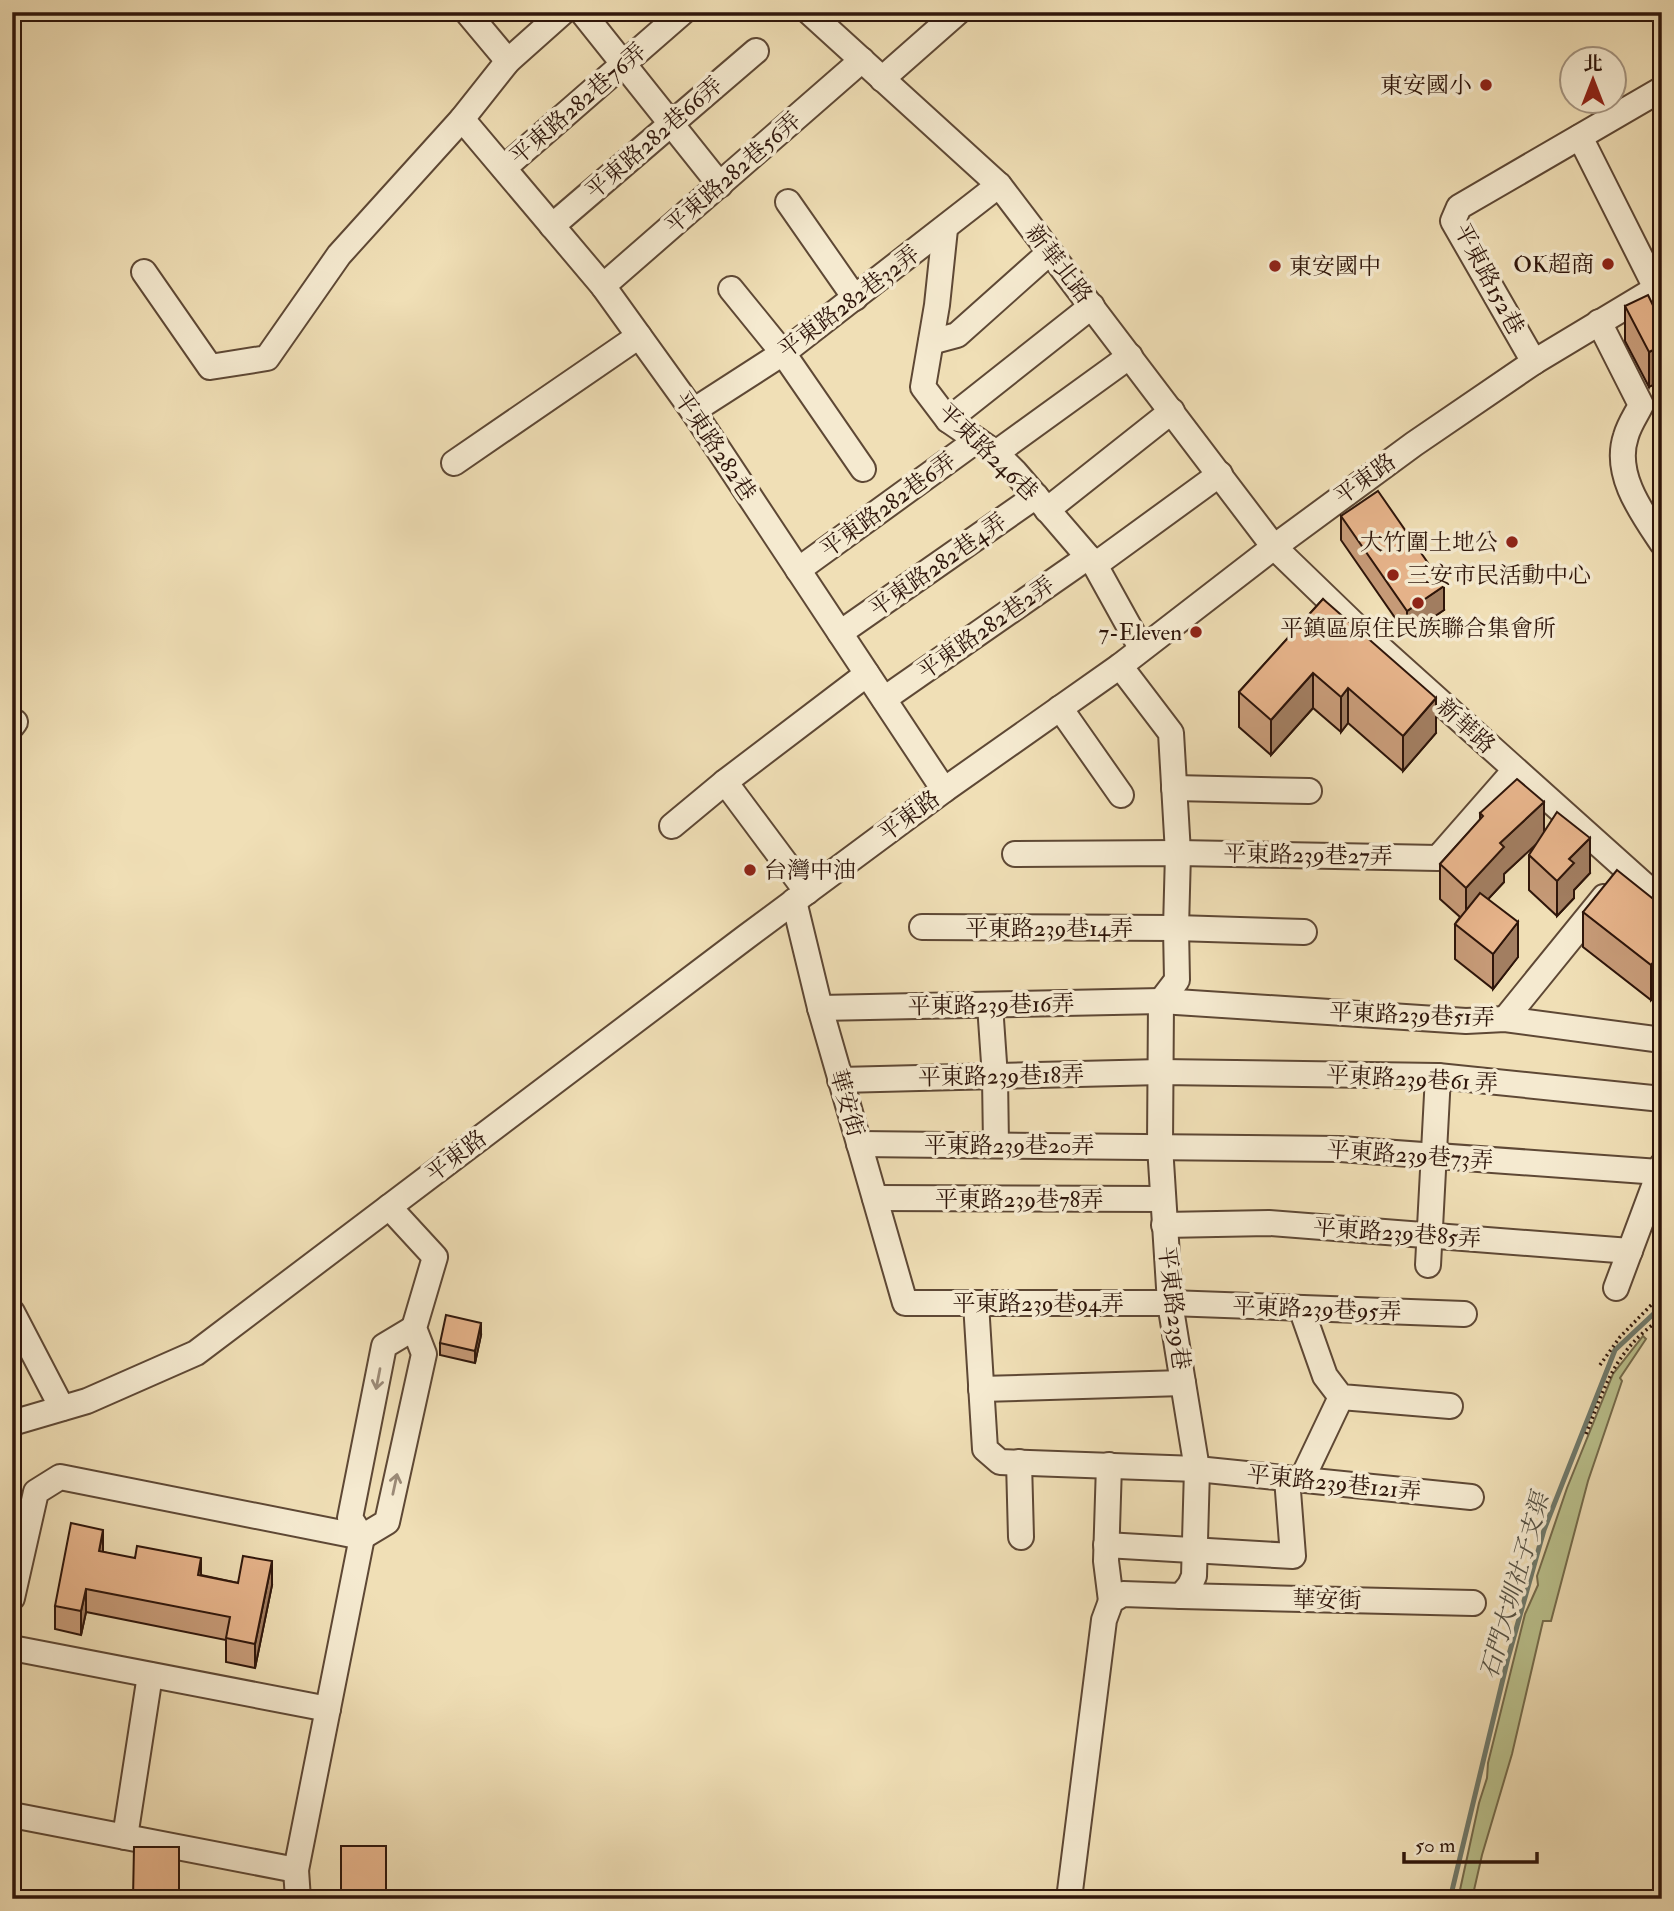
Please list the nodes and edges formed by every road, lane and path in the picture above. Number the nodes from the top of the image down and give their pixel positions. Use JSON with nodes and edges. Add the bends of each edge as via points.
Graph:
{"nodes":[{"id":1,"x":467,"y":12,"type":"edge"},
{"id":2,"x":562,"y":12,"type":"edge"},
{"id":3,"x":582,"y":12,"type":"edge"},
{"id":4,"x":683,"y":12,"type":"edge"},
{"id":5,"x":809,"y":12,"type":"edge"},
{"id":6,"x":958,"y":12,"type":"edge"},
{"id":7,"x":756,"y":51,"type":"dead end"},
{"id":8,"x":862,"y":60,"type":"junction"},
{"id":9,"x":508,"y":61,"type":"junction"},
{"id":10,"x":624,"y":64,"type":"junction"},
{"id":11,"x":882,"y":79,"type":"junction"},
{"id":12,"x":1662,"y":89,"type":"edge"},
{"id":13,"x":463,"y":119,"type":"junction"},
{"id":14,"x":670,"y":122,"type":"junction"},
{"id":15,"x":1580,"y":137,"type":"junction"},
{"id":16,"x":504,"y":168,"type":"junction"},
{"id":17,"x":720,"y":185,"type":"junction"},
{"id":18,"x":999,"y":186,"type":"junction"},
{"id":19,"x":788,"y":202,"type":"dead end"},
{"id":20,"x":552,"y":226,"type":"junction"},
{"id":21,"x":945,"y":229,"type":"junction"},
{"id":22,"x":1051,"y":252,"type":"junction"},
{"id":23,"x":144,"y":272,"type":"dead end"},
{"id":24,"x":603,"y":286,"type":"junction"},
{"id":25,"x":1659,"y":286,"type":"edge"},
{"id":26,"x":731,"y":289,"type":"dead end"},
{"id":27,"x":855,"y":298,"type":"junction"},
{"id":28,"x":1092,"y":306,"type":"junction"},
{"id":29,"x":1599,"y":322,"type":"junction"},
{"id":30,"x":639,"y":336,"type":"junction"},
{"id":31,"x":931,"y":342,"type":"junction"},
{"id":32,"x":783,"y":353,"type":"junction"},
{"id":33,"x":1130,"y":356,"type":"junction"},
{"id":34,"x":1534,"y":362,"type":"junction"},
{"id":35,"x":1651,"y":400,"type":"edge"},
{"id":36,"x":693,"y":411,"type":"junction"},
{"id":37,"x":1172,"y":411,"type":"junction"},
{"id":38,"x":948,"y":419,"type":"junction"},
{"id":39,"x":986,"y":447,"type":"junction"},
{"id":40,"x":454,"y":463,"type":"dead end"},
{"id":41,"x":863,"y":469,"type":"dead end"},
{"id":42,"x":1220,"y":474,"type":"junction"},
{"id":43,"x":1042,"y":503,"type":"junction"},
{"id":44,"x":1662,"y":543,"type":"edge"},
{"id":45,"x":1274,"y":547,"type":"junction"},
{"id":46,"x":1091,"y":561,"type":"junction"},
{"id":47,"x":798,"y":570,"type":"junction"},
{"id":48,"x":840,"y":633,"type":"junction"},
{"id":49,"x":1141,"y":648,"type":"junction"},
{"id":50,"x":1120,"y":666,"type":"junction"},
{"id":51,"x":867,"y":674,"type":"junction"},
{"id":52,"x":884,"y":699,"type":"junction"},
{"id":53,"x":1060,"y":708,"type":"junction"},
{"id":54,"x":1515,"y":770,"type":"junction"},
{"id":55,"x":725,"y":782,"type":"junction"},
{"id":56,"x":1174,"y":788,"type":"junction"},
{"id":57,"x":944,"y":790,"type":"junction"},
{"id":58,"x":1308,"y":791,"type":"dead end"},
{"id":59,"x":1121,"y":795,"type":"dead end"},
{"id":60,"x":673,"y":826,"type":"dead end"},
{"id":61,"x":1178,"y":853,"type":"junction"},
{"id":62,"x":1016,"y":854,"type":"dead end"},
{"id":63,"x":1626,"y":870,"type":"junction"},
{"id":64,"x":800,"y":897,"type":"junction"},
{"id":65,"x":1662,"y":901,"type":"edge"},
{"id":66,"x":922,"y":928,"type":"dead end"},
{"id":67,"x":1175,"y":928,"type":"junction"},
{"id":68,"x":1304,"y":932,"type":"dead end"},
{"id":69,"x":1161,"y":1001,"type":"junction"},
{"id":70,"x":990,"y":1005,"type":"junction"},
{"id":71,"x":820,"y":1008,"type":"junction"},
{"id":72,"x":1505,"y":1019,"type":"junction"},
{"id":73,"x":1662,"y":1040,"type":"edge"},
{"id":74,"x":1161,"y":1072,"type":"junction"},
{"id":75,"x":1438,"y":1076,"type":"junction"},
{"id":76,"x":995,"y":1077,"type":"junction"},
{"id":77,"x":841,"y":1080,"type":"junction"},
{"id":78,"x":1662,"y":1099,"type":"edge"},
{"id":79,"x":859,"y":1144,"type":"junction"},
{"id":80,"x":996,"y":1145,"type":"junction"},
{"id":81,"x":1160,"y":1146,"type":"junction"},
{"id":82,"x":1432,"y":1156,"type":"junction"},
{"id":83,"x":1660,"y":1168,"type":"edge"},
{"id":84,"x":875,"y":1198,"type":"junction"},
{"id":85,"x":1162,"y":1199,"type":"junction"},
{"id":86,"x":389,"y":1207,"type":"junction"},
{"id":87,"x":1164,"y":1225,"type":"junction"},
{"id":88,"x":1429,"y":1236,"type":"junction"},
{"id":89,"x":1630,"y":1251,"type":"junction"},
{"id":90,"x":1428,"y":1265,"type":"dead end"},
{"id":91,"x":1616,"y":1288,"type":"dead end"},
{"id":92,"x":1662,"y":1298,"type":"edge"},
{"id":93,"x":905,"y":1303,"type":"joint"},
{"id":94,"x":976,"y":1303,"type":"junction"},
{"id":95,"x":1170,"y":1303,"type":"junction"},
{"id":96,"x":1301,"y":1308,"type":"junction"},
{"id":97,"x":12,"y":1312,"type":"edge"},
{"id":98,"x":1464,"y":1314,"type":"dead end"},
{"id":99,"x":1662,"y":1318,"type":"edge"},
{"id":100,"x":414,"y":1328,"type":"junction"},
{"id":101,"x":1600,"y":1365,"type":"dead end"},
{"id":102,"x":1183,"y":1383,"type":"junction"},
{"id":103,"x":981,"y":1389,"type":"junction"},
{"id":104,"x":1341,"y":1397,"type":"junction"},
{"id":105,"x":1450,"y":1406,"type":"dead end"},
{"id":106,"x":62,"y":1409,"type":"junction"},
{"id":107,"x":12,"y":1423,"type":"edge"},
{"id":108,"x":1586,"y":1434,"type":"dead end"},
{"id":109,"x":1020,"y":1462,"type":"junction"},
{"id":110,"x":1109,"y":1465,"type":"junction"},
{"id":111,"x":1197,"y":1469,"type":"junction"},
{"id":112,"x":1295,"y":1479,"type":"junction"},
{"id":113,"x":1471,"y":1497,"type":"dead end"},
{"id":114,"x":1021,"y":1536,"type":"dead end"},
{"id":115,"x":362,"y":1537,"type":"junction"},
{"id":116,"x":1106,"y":1545,"type":"junction"},
{"id":117,"x":1195,"y":1550,"type":"junction"},
{"id":118,"x":1181,"y":1596,"type":"junction"},
{"id":119,"x":12,"y":1598,"type":"edge"},
{"id":120,"x":1111,"y":1601,"type":"junction"},
{"id":121,"x":1473,"y":1603,"type":"dead end"},
{"id":122,"x":12,"y":1648,"type":"edge"},
{"id":123,"x":150,"y":1675,"type":"junction"},
{"id":124,"x":328,"y":1709,"type":"junction"},
{"id":125,"x":12,"y":1815,"type":"edge"},
{"id":126,"x":125,"y":1837,"type":"junction"},
{"id":127,"x":296,"y":1870,"type":"junction"},
{"id":128,"x":298,"y":1899,"type":"edge"},
{"id":129,"x":1069,"y":1899,"type":"edge"}],
"edges":[{"from":1,"to":9,"type":"street"},
{"from":2,"to":9,"type":"street"},
{"from":3,"to":10,"type":"street"},
{"from":4,"to":10,"type":"street","name":"平東路282巷76弄"},
{"from":5,"to":8,"type":"street","name":"新華北路"},
{"from":6,"to":11,"type":"street"},
{"from":7,"to":14,"type":"street","name":"平東路282巷66弄"},
{"from":8,"to":11,"type":"street","name":"新華北路"},
{"from":8,"to":17,"type":"street","name":"平東路282巷56弄"},
{"from":9,"to":13,"type":"street"},
{"from":10,"to":14,"type":"street"},
{"from":10,"to":16,"type":"street","name":"平東路282巷76弄"},
{"from":11,"to":18,"type":"street","name":"新華北路"},
{"from":12,"to":15,"type":"street"},
{"from":13,"to":16,"type":"street","name":"平東路282巷"},
{"from":13,"to":23,"type":"street","via":[[339,256],[267,358],[210,367]]},
{"from":14,"to":17,"type":"street"},
{"from":14,"to":20,"type":"street","name":"平東路282巷66弄"},
{"from":15,"to":25,"type":"street"},
{"from":15,"to":34,"type":"street","name":"平東路152巷","via":[[1460,207],[1453,221]]},
{"from":16,"to":20,"type":"street","name":"平東路282巷"},
{"from":17,"to":24,"type":"street","name":"平東路282巷56弄"},
{"from":18,"to":21,"type":"street","name":"平東路282巷32弄"},
{"from":18,"to":22,"type":"street","name":"新華北路"},
{"from":19,"to":27,"type":"street"},
{"from":20,"to":24,"type":"street","name":"平東路282巷"},
{"from":21,"to":27,"type":"street","name":"平東路282巷32弄"},
{"from":21,"to":31,"type":"street","name":"平東路246巷"},
{"from":22,"to":28,"type":"street","name":"新華北路"},
{"from":22,"to":31,"type":"street","via":[[957,335]]},
{"from":24,"to":30,"type":"street","name":"平東路282巷"},
{"from":25,"to":29,"type":"street","name":"平東路"},
{"from":26,"to":32,"type":"street"},
{"from":27,"to":32,"type":"street","name":"平東路282巷32弄"},
{"from":28,"to":33,"type":"street","name":"新華北路"},
{"from":28,"to":38,"type":"street"},
{"from":29,"to":34,"type":"street","name":"平東路"},
{"from":29,"to":35,"type":"street"},
{"from":30,"to":36,"type":"street","name":"平東路282巷"},
{"from":30,"to":40,"type":"street"},
{"from":31,"to":38,"type":"street","name":"平東路246巷","via":[[923,387]]},
{"from":32,"to":36,"type":"street","name":"平東路282巷32弄"},
{"from":32,"to":41,"type":"street"},
{"from":33,"to":37,"type":"street","name":"新華北路"},
{"from":33,"to":39,"type":"street","name":"平東路282巷6弄"},
{"from":34,"to":45,"type":"street","name":"平東路"},
{"from":35,"to":44,"type":"street","via":[[1625,437],[1623,467],[1637,506]]},
{"from":36,"to":47,"type":"street","name":"平東路282巷"},
{"from":37,"to":42,"type":"street","name":"新華北路"},
{"from":37,"to":43,"type":"street","name":"平東路282巷4弄"},
{"from":38,"to":39,"type":"street","name":"平東路246巷"},
{"from":39,"to":43,"type":"street","name":"平東路246巷"},
{"from":39,"to":47,"type":"street","name":"平東路282巷6弄"},
{"from":42,"to":45,"type":"street","name":"新華北路"},
{"from":42,"to":46,"type":"street","name":"平東路282巷2弄"},
{"from":43,"to":46,"type":"street","name":"平東路246巷"},
{"from":43,"to":48,"type":"street","name":"平東路282巷4弄"},
{"from":45,"to":49,"type":"street","name":"平東路"},
{"from":45,"to":54,"type":"street","name":"新華路"},
{"from":46,"to":49,"type":"street","name":"平東路246巷"},
{"from":46,"to":52,"type":"street","name":"平東路282巷2弄"},
{"from":47,"to":48,"type":"street","name":"平東路282巷"},
{"from":48,"to":51,"type":"street","name":"平東路282巷"},
{"from":49,"to":50,"type":"street","name":"平東路"},
{"from":50,"to":53,"type":"street","name":"平東路"},
{"from":50,"to":56,"type":"street","name":"平東路239巷","via":[[1171,733]]},
{"from":51,"to":52,"type":"street","name":"平東路282巷"},
{"from":51,"to":55,"type":"street"},
{"from":52,"to":57,"type":"street","name":"平東路282巷"},
{"from":53,"to":57,"type":"street","name":"平東路"},
{"from":53,"to":59,"type":"street"},
{"from":54,"to":61,"type":"street","name":"平東路239巷27弄","via":[[1438,858]]},
{"from":54,"to":63,"type":"street","name":"新華路"},
{"from":55,"to":60,"type":"street"},
{"from":55,"to":64,"type":"street"},
{"from":56,"to":58,"type":"street"},
{"from":56,"to":61,"type":"street","name":"平東路239巷"},
{"from":57,"to":64,"type":"street","name":"平東路"},
{"from":61,"to":62,"type":"street","name":"平東路239巷27弄"},
{"from":61,"to":67,"type":"street","name":"平東路239巷"},
{"from":63,"to":65,"type":"street","name":"新華路"},
{"from":63,"to":72,"type":"street"},
{"from":64,"to":71,"type":"street","name":"華安街"},
{"from":64,"to":86,"type":"street","name":"平東路"},
{"from":66,"to":67,"type":"street","name":"平東路239巷14弄"},
{"from":67,"to":68,"type":"street","name":"平東路239巷14弄"},
{"from":67,"to":69,"type":"street","name":"平東路239巷","via":[[1177,980]]},
{"from":69,"to":70,"type":"street","name":"平東路239巷16弄"},
{"from":69,"to":72,"type":"street","name":"平東路239巷51弄","via":[[1466,1021]]},
{"from":69,"to":74,"type":"street","name":"平東路239巷"},
{"from":70,"to":71,"type":"street","name":"平東路239巷16弄"},
{"from":70,"to":76,"type":"street"},
{"from":71,"to":77,"type":"street","name":"華安街"},
{"from":72,"to":73,"type":"street","name":"平東路239巷51弄"},
{"from":74,"to":75,"type":"street","name":"平東路239巷61 弄"},
{"from":74,"to":76,"type":"street","name":"平東路239巷18弄"},
{"from":74,"to":81,"type":"street","name":"平東路239巷"},
{"from":75,"to":78,"type":"street","name":"平東路239巷61 弄"},
{"from":75,"to":82,"type":"street"},
{"from":76,"to":77,"type":"street","name":"平東路239巷18弄"},
{"from":76,"to":80,"type":"street"},
{"from":77,"to":79,"type":"street","name":"華安街"},
{"from":79,"to":80,"type":"street","name":"平東路239巷20弄"},
{"from":79,"to":84,"type":"street","name":"華安街"},
{"from":80,"to":81,"type":"street","name":"平東路239巷20弄"},
{"from":81,"to":82,"type":"street","name":"平東路239巷73弄","via":[[1339,1149]]},
{"from":81,"to":85,"type":"street","name":"平東路239巷"},
{"from":82,"to":83,"type":"street","name":"平東路239巷73弄"},
{"from":82,"to":88,"type":"street"},
{"from":83,"to":89,"type":"street"},
{"from":84,"to":85,"type":"street","name":"平東路239巷78弄"},
{"from":84,"to":93,"type":"street","name":"華安街"},
{"from":85,"to":87,"type":"street","name":"平東路239巷"},
{"from":86,"to":100,"type":"street","via":[[435,1257]]},
{"from":86,"to":106,"type":"street","name":"平東路","via":[[196,1353]]},
{"from":87,"to":88,"type":"street","name":"平東路239巷85弄","via":[[1269,1223]]},
{"from":87,"to":95,"type":"street","name":"平東路239巷"},
{"from":88,"to":89,"type":"street","name":"平東路239巷85弄"},
{"from":88,"to":90,"type":"street"},
{"from":89,"to":91,"type":"street"},
{"from":92,"to":101,"type":"path","via":[[1620,1337]]},
{"from":93,"to":94,"type":"street","name":"平東路239巷94弄"},
{"from":94,"to":95,"type":"street","name":"平東路239巷94弄"},
{"from":94,"to":103,"type":"street"},
{"from":95,"to":96,"type":"street","name":"平東路239巷95弄"},
{"from":95,"to":102,"type":"street","name":"平東路239巷"},
{"from":96,"to":98,"type":"street","name":"平東路239巷95弄"},
{"from":96,"to":104,"type":"street","via":[[1325,1376]]},
{"from":97,"to":106,"type":"street"},
{"from":99,"to":108,"type":"path","via":[[1641,1332],[1623,1353]]},
{"from":115,"to":100,"type":"street","one_way":true,"via":[[387,1522],[424,1354]]},
{"from":100,"to":115,"type":"street","one_way":true,"via":[[384,1346],[350,1518]]},
{"from":102,"to":103,"type":"street"},
{"from":102,"to":111,"type":"street","name":"平東路239巷"},
{"from":103,"to":109,"type":"street","name":"平東路239巷121弄","via":[[985,1449],[1000,1462]]},
{"from":104,"to":105,"type":"street"},
{"from":104,"to":112,"type":"street"},
{"from":106,"to":107,"type":"street","name":"平東路"},
{"from":109,"to":110,"type":"street","name":"平東路239巷121弄"},
{"from":109,"to":114,"type":"street"},
{"from":110,"to":111,"type":"street","name":"平東路239巷121弄"},
{"from":110,"to":116,"type":"street"},
{"from":111,"to":112,"type":"street","name":"平東路239巷121弄"},
{"from":111,"to":117,"type":"street","name":"平東路239巷"},
{"from":112,"to":113,"type":"street","name":"平東路239巷121弄"},
{"from":112,"to":117,"type":"street","via":[[1293,1556]]},
{"from":115,"to":119,"type":"street","via":[[60,1477],[36,1492]]},
{"from":115,"to":124,"type":"street"},
{"from":116,"to":117,"type":"street"},
{"from":116,"to":120,"type":"street"},
{"from":117,"to":118,"type":"street","name":"平東路239巷","via":[[1194,1576]]},
{"from":118,"to":120,"type":"street","via":[[1123,1594]]},
{"from":118,"to":121,"type":"street","name":"華安街"},
{"from":120,"to":129,"type":"street","via":[[1104,1620]]},
{"from":122,"to":123,"type":"street"},
{"from":123,"to":124,"type":"street"},
{"from":123,"to":126,"type":"street"},
{"from":124,"to":127,"type":"street"},
{"from":125,"to":126,"type":"street"},
{"from":126,"to":127,"type":"street"},
{"from":127,"to":128,"type":"street"}]}
